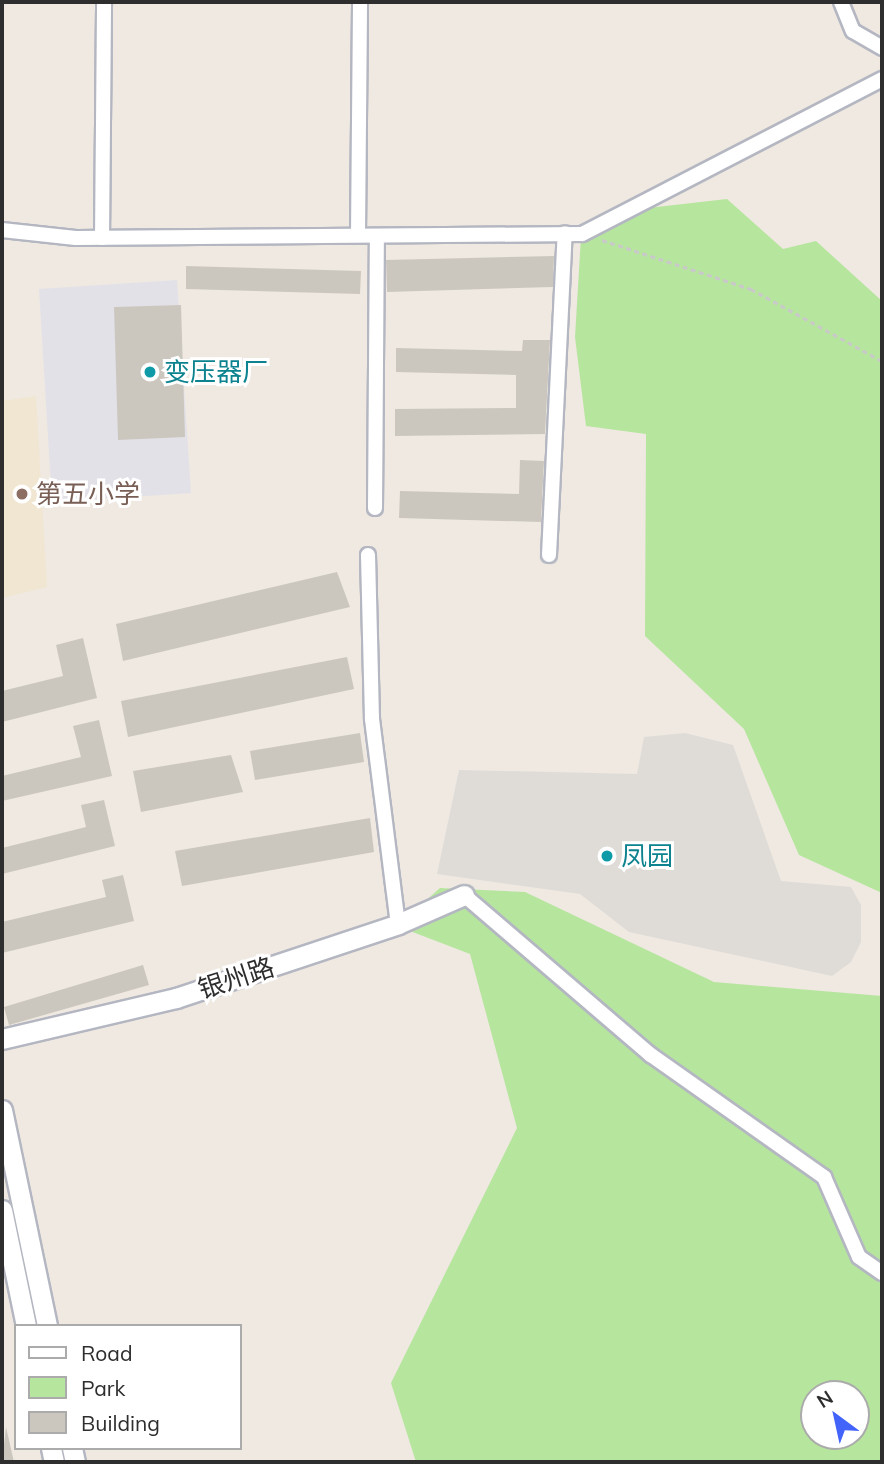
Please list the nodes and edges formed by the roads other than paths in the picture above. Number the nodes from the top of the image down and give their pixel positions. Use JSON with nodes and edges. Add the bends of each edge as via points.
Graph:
{"nodes":[{"id":1,"x":104,"y":2,"type":"edge"},
{"id":2,"x":360,"y":2,"type":"edge"},
{"id":3,"x":841,"y":2,"type":"edge"},
{"id":4,"x":882,"y":48,"type":"edge"},
{"id":5,"x":882,"y":79,"type":"edge"},
{"id":6,"x":2,"y":230,"type":"edge"},
{"id":7,"x":565,"y":233,"type":"junction"},
{"id":8,"x":358,"y":235,"type":"junction"},
{"id":9,"x":102,"y":238,"type":"junction"},
{"id":10,"x":377,"y":238,"type":"junction"},
{"id":11,"x":375,"y":508,"type":"dead end"},
{"id":12,"x":368,"y":555,"type":"dead end"},
{"id":13,"x":549,"y":555,"type":"dead end"},
{"id":14,"x":464,"y":895,"type":"joint"},
{"id":15,"x":398,"y":924,"type":"junction"},
{"id":16,"x":2,"y":1040,"type":"edge"},
{"id":17,"x":2,"y":1110,"type":"edge"},
{"id":18,"x":2,"y":1210,"type":"edge"},
{"id":19,"x":882,"y":1273,"type":"edge"},
{"id":20,"x":26,"y":1324,"type":"edge"},
{"id":21,"x":47,"y":1324,"type":"edge"}],
"edges":[{"from":1,"to":9,"type":"street"},
{"from":2,"to":8,"type":"street"},
{"from":3,"to":4,"type":"street","via":[[853,31]]},
{"from":5,"to":7,"type":"street","via":[[582,234]]},
{"from":6,"to":9,"type":"street"},
{"from":7,"to":10,"type":"street"},
{"from":7,"to":13,"type":"street"},
{"from":8,"to":9,"type":"street"},
{"from":8,"to":10,"type":"street"},
{"from":10,"to":11,"type":"street"},
{"from":12,"to":15,"type":"street","via":[[372,719]]},
{"from":14,"to":15,"type":"main road","name":"银州路"},
{"from":14,"to":19,"type":"street","via":[[651,1055],[824,1177],[859,1257]]},
{"from":15,"to":16,"type":"main road","name":"银州路","via":[[176,998]]},
{"from":17,"to":21,"type":"main road"},
{"from":18,"to":20,"type":"main road"}]}
